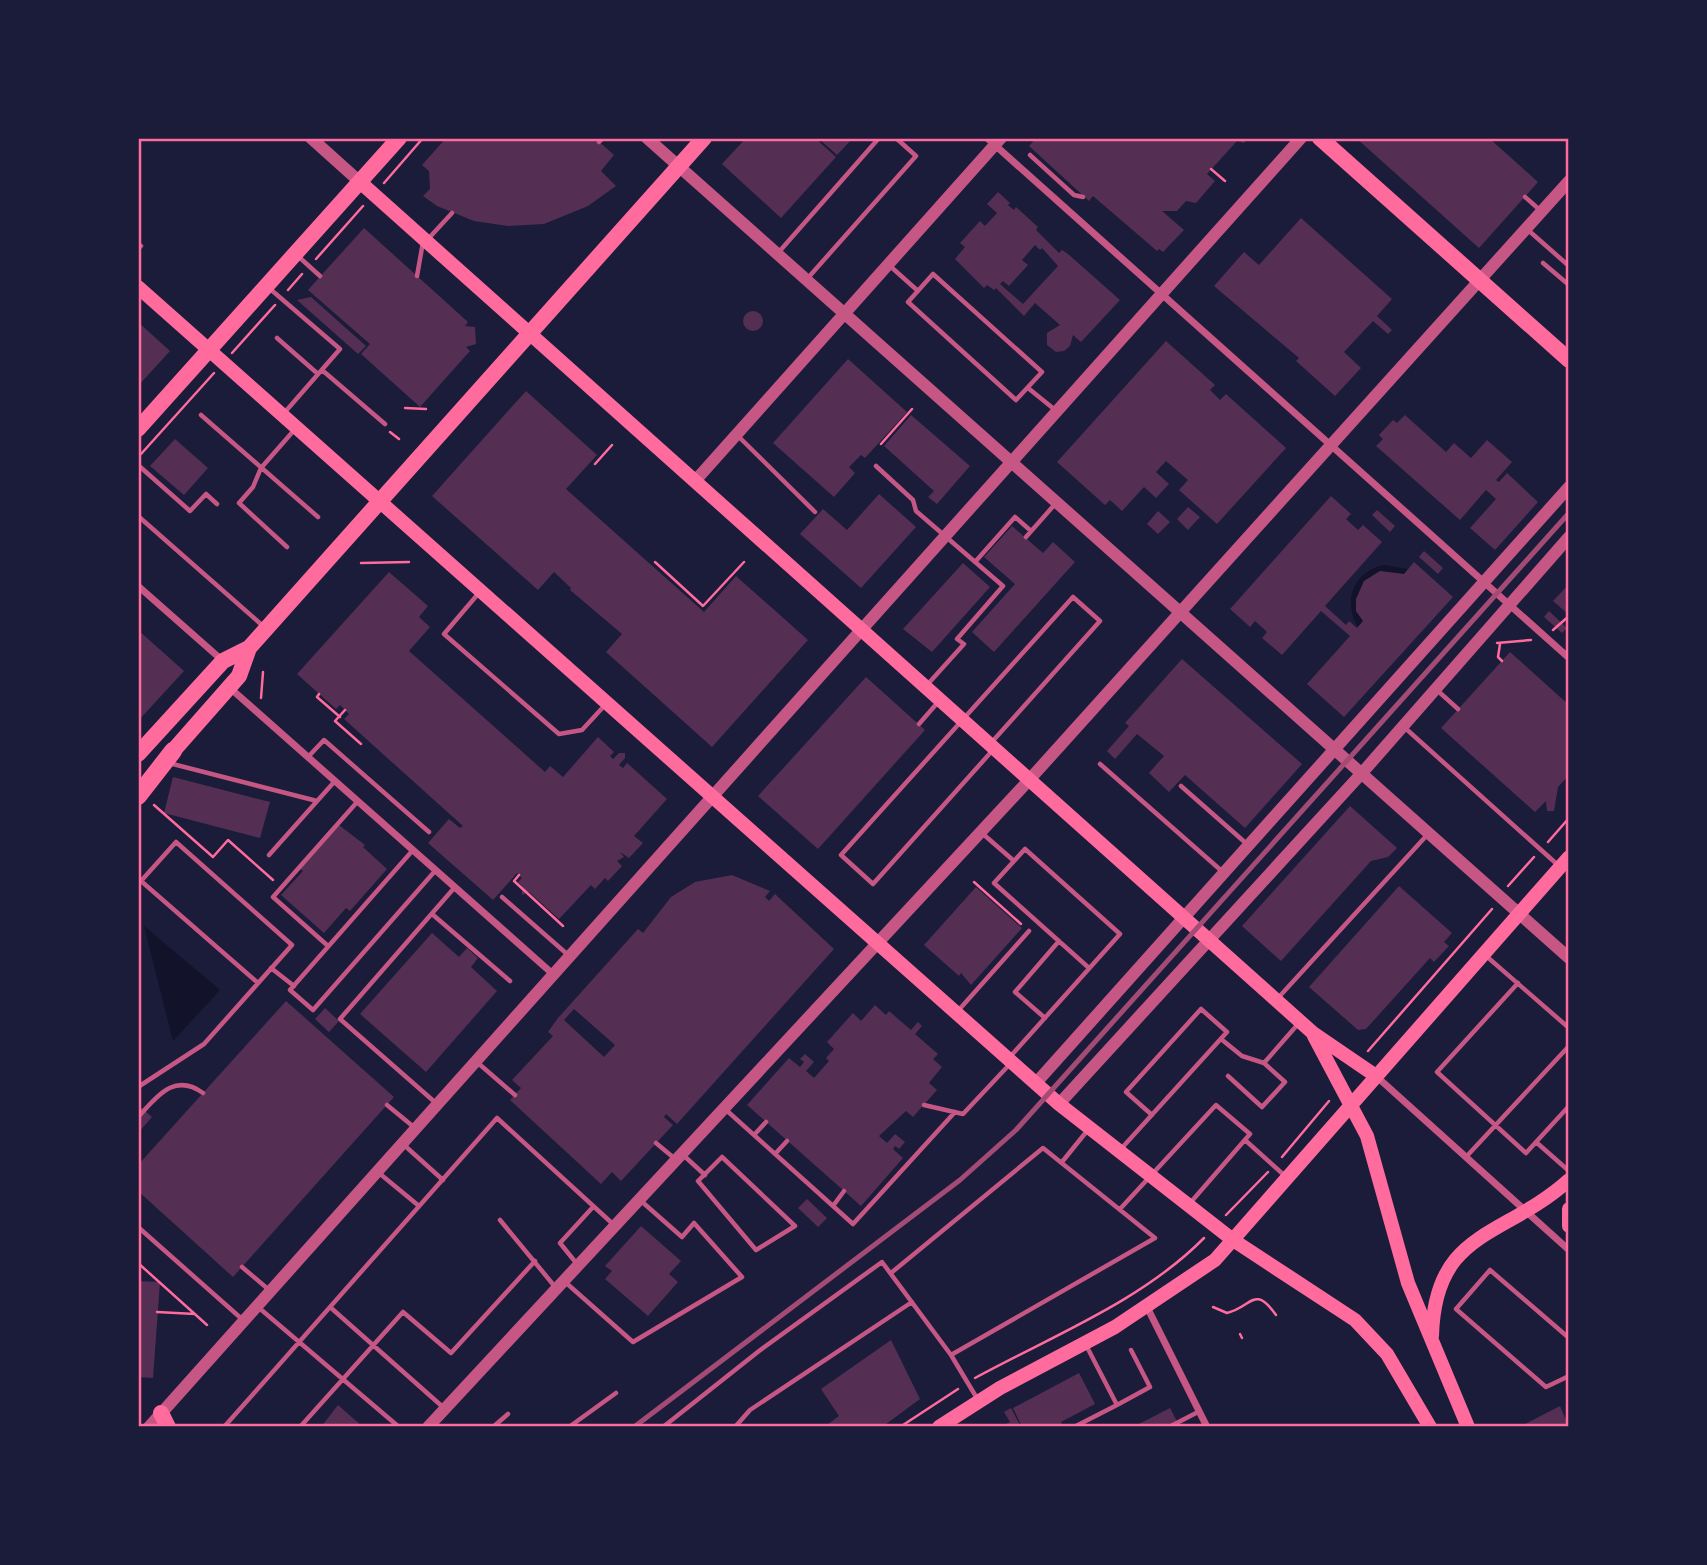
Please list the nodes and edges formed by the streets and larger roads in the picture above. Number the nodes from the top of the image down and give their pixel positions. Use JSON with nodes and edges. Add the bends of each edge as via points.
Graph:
{"nodes":[{"id":1,"x":311,"y":138,"type":"edge"},
{"id":2,"x":399,"y":138,"type":"edge"},
{"id":3,"x":647,"y":138,"type":"edge"},
{"id":4,"x":704,"y":138,"type":"edge"},
{"id":5,"x":1301,"y":138,"type":"edge"},
{"id":6,"x":1320,"y":138,"type":"edge"},
{"id":7,"x":994,"y":141,"type":"edge"},
{"id":8,"x":678,"y":167,"type":"junction"},
{"id":9,"x":1569,"y":181,"type":"edge"},
{"id":10,"x":360,"y":182,"type":"junction"},
{"id":11,"x":1480,"y":281,"type":"junction"},
{"id":12,"x":138,"y":287,"type":"edge"},
{"id":13,"x":1161,"y":296,"type":"junction"},
{"id":14,"x":844,"y":313,"type":"junction"},
{"id":15,"x":530,"y":333,"type":"junction"},
{"id":16,"x":210,"y":351,"type":"junction"},
{"id":17,"x":1569,"y":360,"type":"edge"},
{"id":18,"x":138,"y":429,"type":"edge"},
{"id":19,"x":1330,"y":446,"type":"junction"},
{"id":20,"x":1012,"y":463,"type":"junction"},
{"id":21,"x":695,"y":481,"type":"junction"},
{"id":22,"x":1569,"y":487,"type":"edge"},
{"id":23,"x":380,"y":501,"type":"junction"},
{"id":24,"x":1569,"y":537,"type":"edge"},
{"id":25,"x":1483,"y":583,"type":"junction"},
{"id":26,"x":138,"y":586,"type":"edge"},
{"id":27,"x":1510,"y":606,"type":"junction"},
{"id":28,"x":1180,"y":613,"type":"junction"},
{"id":29,"x":862,"y":629,"type":"junction"},
{"id":30,"x":249,"y":648,"type":"junction"},
{"id":31,"x":1569,"y":658,"type":"edge"},
{"id":32,"x":223,"y":661,"type":"junction"},
{"id":33,"x":229,"y":687,"type":"junction"},
{"id":34,"x":1336,"y":750,"type":"junction"},
{"id":35,"x":138,"y":754,"type":"edge"},
{"id":36,"x":169,"y":756,"type":"joint"},
{"id":37,"x":1362,"y":773,"type":"junction"},
{"id":38,"x":1030,"y":779,"type":"junction"},
{"id":39,"x":143,"y":797,"type":"edge"},
{"id":40,"x":713,"y":797,"type":"junction"},
{"id":41,"x":1565,"y":865,"type":"edge"},
{"id":42,"x":1519,"y":914,"type":"junction"},
{"id":43,"x":1184,"y":917,"type":"junction"},
{"id":44,"x":1209,"y":940,"type":"junction"},
{"id":45,"x":878,"y":943,"type":"junction"},
{"id":46,"x":1569,"y":958,"type":"edge"},
{"id":47,"x":554,"y":975,"type":"junction"},
{"id":48,"x":1313,"y":1033,"type":"junction"},
{"id":49,"x":1377,"y":1076,"type":"junction"},
{"id":50,"x":1036,"y":1083,"type":"junction"},
{"id":51,"x":1059,"y":1104,"type":"junction"},
{"id":52,"x":1352,"y":1104,"type":"junction"},
{"id":53,"x":1569,"y":1180,"type":"edge"},
{"id":54,"x":1569,"y":1209,"type":"edge"},
{"id":55,"x":1526,"y":1212,"type":"junction"},
{"id":56,"x":1569,"y":1226,"type":"edge"},
{"id":57,"x":1233,"y":1240,"type":"junction"},
{"id":58,"x":1569,"y":1250,"type":"edge"},
{"id":59,"x":1147,"y":1307,"type":"junction"},
{"id":60,"x":1431,"y":1341,"type":"junction"},
{"id":61,"x":164,"y":1420,"type":"edge"},
{"id":62,"x":149,"y":1427,"type":"edge"},
{"id":63,"x":428,"y":1427,"type":"edge"},
{"id":64,"x":939,"y":1427,"type":"edge"},
{"id":65,"x":1207,"y":1427,"type":"edge"},
{"id":66,"x":1430,"y":1427,"type":"edge"},
{"id":67,"x":1468,"y":1427,"type":"edge"}],
"edges":[{"from":1,"to":10,"type":"street"},
{"from":2,"to":10,"type":"main road"},
{"from":3,"to":8,"type":"street"},
{"from":4,"to":8,"type":"main road"},
{"from":5,"to":13,"type":"street"},
{"from":6,"to":11,"type":"main road"},
{"from":7,"to":13,"type":"street"},
{"from":7,"to":14,"type":"street"},
{"from":8,"to":14,"type":"street"},
{"from":8,"to":15,"type":"main road"},
{"from":9,"to":11,"type":"street"},
{"from":10,"to":15,"type":"main road"},
{"from":10,"to":16,"type":"main road"},
{"from":11,"to":17,"type":"main road"},
{"from":11,"to":19,"type":"street"},
{"from":12,"to":16,"type":"main road"},
{"from":13,"to":19,"type":"street"},
{"from":13,"to":20,"type":"street"},
{"from":14,"to":20,"type":"street"},
{"from":14,"to":21,"type":"street"},
{"from":15,"to":21,"type":"main road"},
{"from":15,"to":23,"type":"main road"},
{"from":16,"to":18,"type":"main road"},
{"from":16,"to":23,"type":"main road"},
{"from":19,"to":25,"type":"street"},
{"from":19,"to":28,"type":"street"},
{"from":20,"to":28,"type":"street"},
{"from":20,"to":29,"type":"street"},
{"from":21,"to":29,"type":"main road"},
{"from":22,"to":25,"type":"street"},
{"from":23,"to":30,"type":"main road"},
{"from":23,"to":40,"type":"main road"},
{"from":24,"to":27,"type":"street"},
{"from":25,"to":27,"type":"street"},
{"from":25,"to":34,"type":"street"},
{"from":26,"to":32,"type":"street"},
{"from":27,"to":31,"type":"street"},
{"from":27,"to":37,"type":"street"},
{"from":28,"to":34,"type":"street"},
{"from":28,"to":38,"type":"street"},
{"from":29,"to":38,"type":"main road"},
{"from":29,"to":40,"type":"street"},
{"from":30,"to":32,"type":"main road"},
{"from":30,"to":33,"type":"main road","via":[[239,676]]},
{"from":32,"to":35,"type":"main road"},
{"from":33,"to":36,"type":"main road"},
{"from":33,"to":47,"type":"street"},
{"from":34,"to":37,"type":"street"},
{"from":34,"to":43,"type":"street"},
{"from":36,"to":39,"type":"highway"},
{"from":37,"to":42,"type":"street"},
{"from":37,"to":44,"type":"street"},
{"from":38,"to":43,"type":"main road"},
{"from":38,"to":45,"type":"street"},
{"from":40,"to":45,"type":"main road"},
{"from":40,"to":47,"type":"street"},
{"from":41,"to":42,"type":"main road"},
{"from":42,"to":46,"type":"street"},
{"from":42,"to":49,"type":"main road"},
{"from":43,"to":44,"type":"main road"},
{"from":43,"to":50,"type":"street"},
{"from":44,"to":48,"type":"main road"},
{"from":44,"to":51,"type":"street"},
{"from":45,"to":50,"type":"main road"},
{"from":45,"to":63,"type":"street"},
{"from":47,"to":61,"type":"street","via":[[257,1306]]},
{"from":48,"to":49,"type":"main road"},
{"from":48,"to":52,"type":"main road"},
{"from":49,"to":52,"type":"main road"},
{"from":49,"to":55,"type":"street"},
{"from":50,"to":51,"type":"main road"},
{"from":51,"to":57,"type":"main road"},
{"from":52,"to":57,"type":"main road"},
{"from":52,"to":60,"type":"main road","via":[[1367,1136],[1408,1283]]},
{"from":53,"to":55,"type":"main road"},
{"from":54,"to":56,"type":"main road"},
{"from":55,"to":58,"type":"street"},
{"from":55,"to":60,"type":"main road","via":[[1472,1242],[1448,1266],[1434,1304]]},
{"from":57,"to":59,"type":"main road","via":[[1214,1260]]},
{"from":57,"to":66,"type":"main road","via":[[1368,1332],[1391,1360]]},
{"from":59,"to":64,"type":"main road"},
{"from":59,"to":65,"type":"street"},
{"from":60,"to":67,"type":"main road"},
{"from":61,"to":62,"type":"street"}]}
